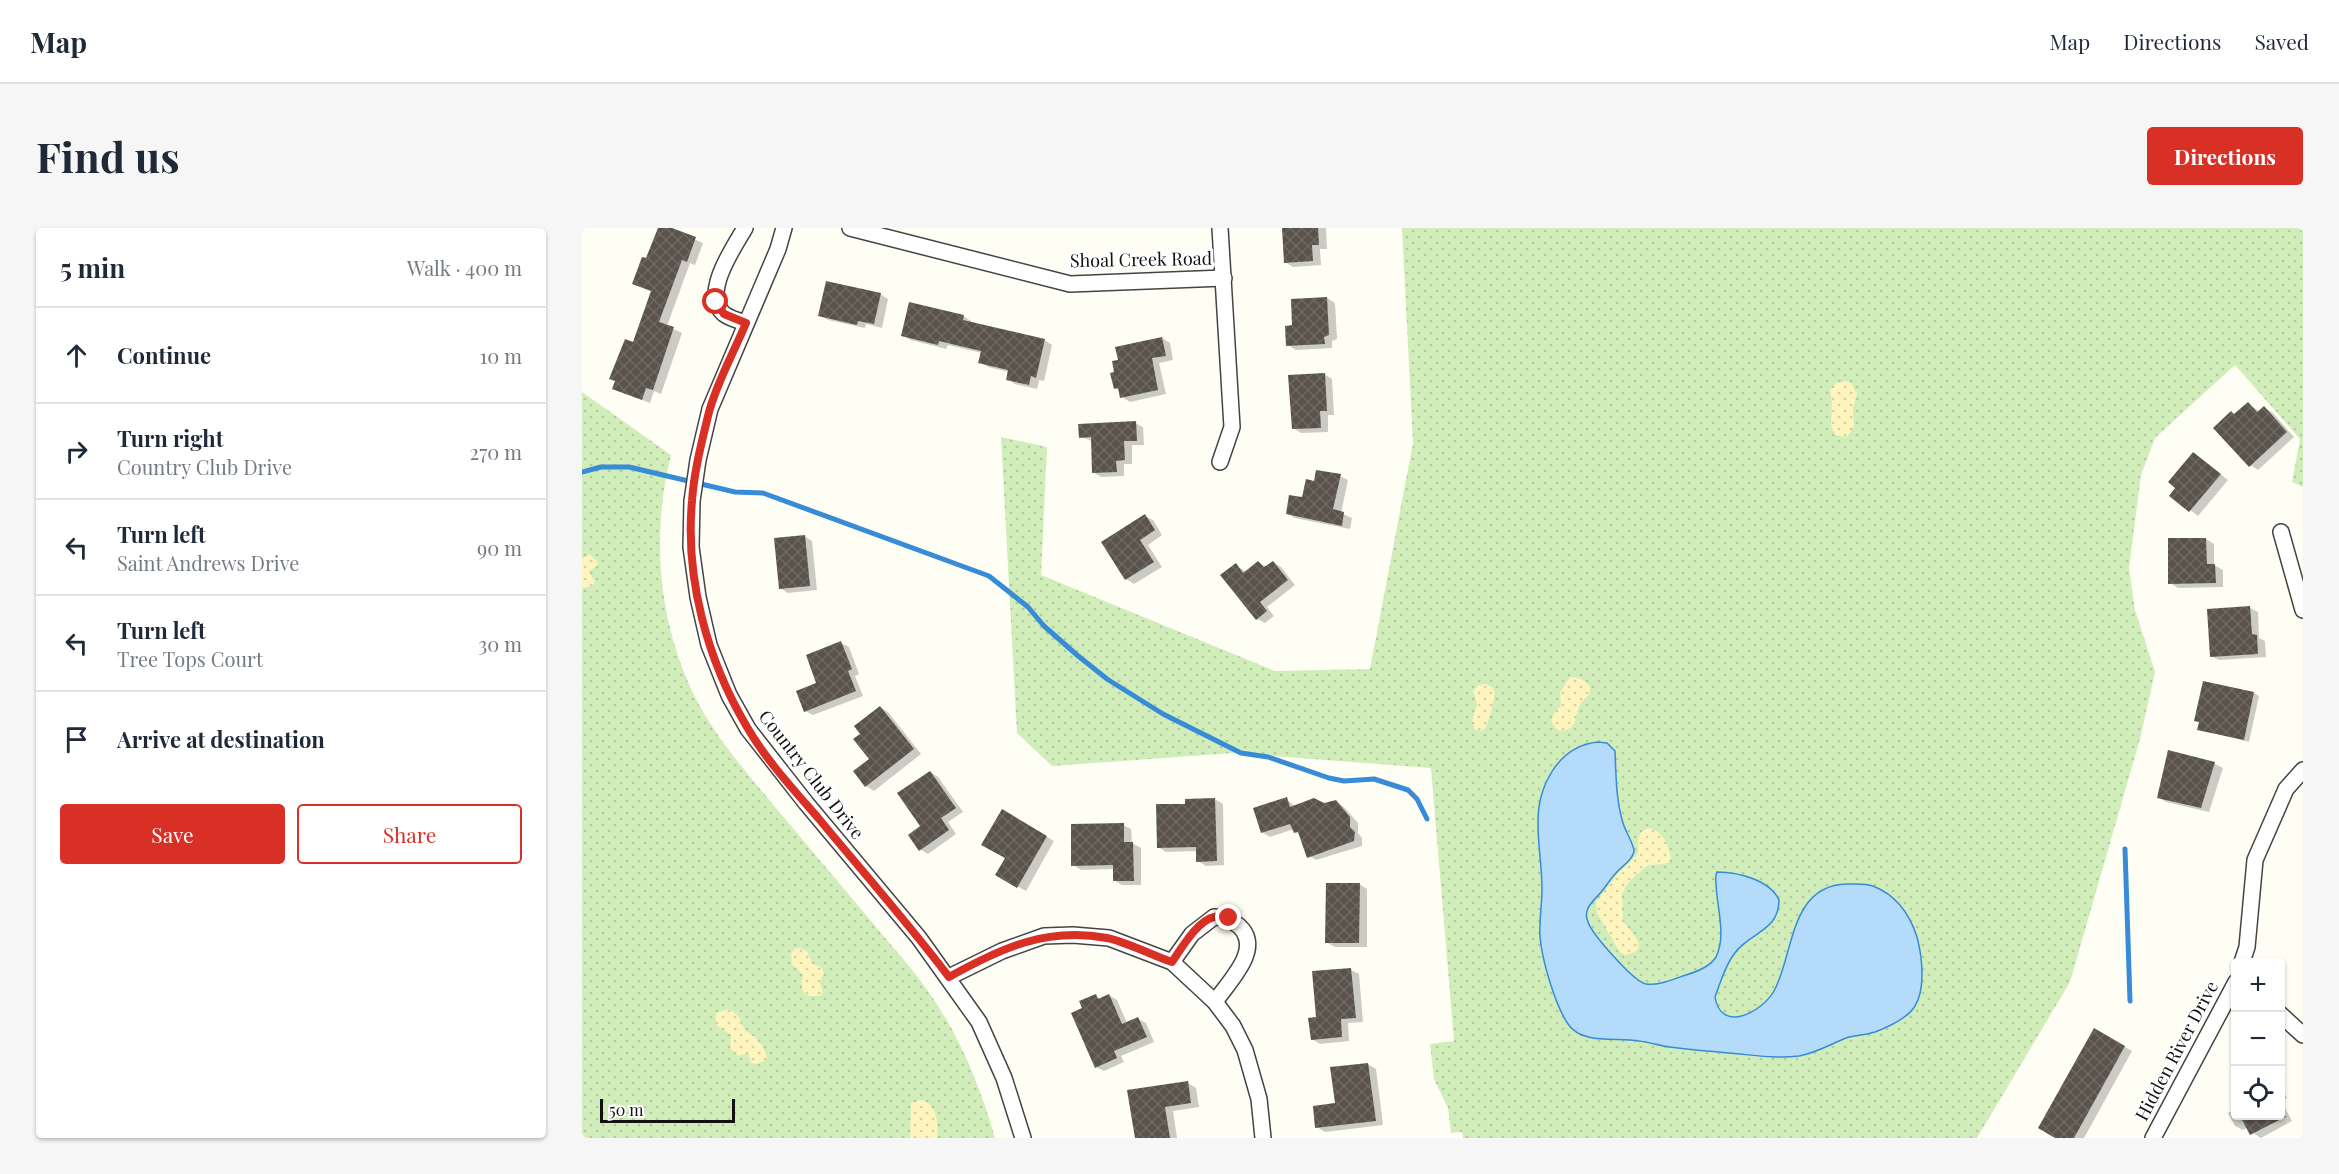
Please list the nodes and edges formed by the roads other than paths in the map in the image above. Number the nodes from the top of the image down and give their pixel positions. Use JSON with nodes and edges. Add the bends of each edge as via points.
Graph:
{"nodes":[{"id":1,"x":745,"y":228,"type":"edge"},
{"id":2,"x":784,"y":228,"type":"edge"},
{"id":3,"x":850,"y":228,"type":"edge"},
{"id":4,"x":1220,"y":228,"type":"edge"},
{"id":5,"x":1224,"y":278,"type":"junction"},
{"id":6,"x":746,"y":323,"type":"junction"},
{"id":7,"x":1220,"y":462,"type":"dead end"},
{"id":8,"x":2281,"y":532,"type":"dead end"},
{"id":9,"x":2303,"y":610,"type":"edge"},
{"id":10,"x":2303,"y":770,"type":"edge"},
{"id":11,"x":2244,"y":958,"type":"edge"},
{"id":12,"x":1172,"y":962,"type":"junction"},
{"id":13,"x":949,"y":977,"type":"junction"},
{"id":14,"x":2231,"y":990,"type":"edge"},
{"id":15,"x":1215,"y":1002,"type":"junction"},
{"id":16,"x":2285,"y":1019,"type":"edge"},
{"id":17,"x":2303,"y":1035,"type":"edge"},
{"id":18,"x":1023,"y":1138,"type":"edge"},
{"id":19,"x":1263,"y":1138,"type":"edge"},
{"id":20,"x":2154,"y":1138,"type":"edge"}],
"edges":[{"from":1,"to":6,"type":"street","via":[[723,267],[716,302],[724,314]]},
{"from":2,"to":6,"type":"street","name":"Country Club Drive"},
{"from":3,"to":5,"type":"street","name":"Shoal Creek Road","via":[[1070,284]]},
{"from":4,"to":5,"type":"street"},
{"from":5,"to":7,"type":"street","via":[[1232,427]]},
{"from":6,"to":13,"type":"street","name":"Country Club Drive","via":[[710,409],[692,501],[692,557],[709,645],[748,729]]},
{"from":8,"to":9,"type":"street"},
{"from":10,"to":11,"type":"street","via":[[2286,789],[2255,860]]},
{"from":12,"to":13,"type":"street","via":[[1109,938],[1044,936]]},
{"from":12,"to":15,"type":"street"},
{"from":12,"to":15,"type":"street","via":[[1192,934],[1214,916],[1229,918],[1243,930],[1249,943],[1245,959]]},
{"from":13,"to":18,"type":"street","name":"Country Club Drive","via":[[979,1022],[1004,1078]]},
{"from":14,"to":20,"type":"street","name":"Hidden River Drive"},
{"from":15,"to":19,"type":"street","via":[[1245,1050],[1259,1099]]},
{"from":16,"to":17,"type":"street"}]}
